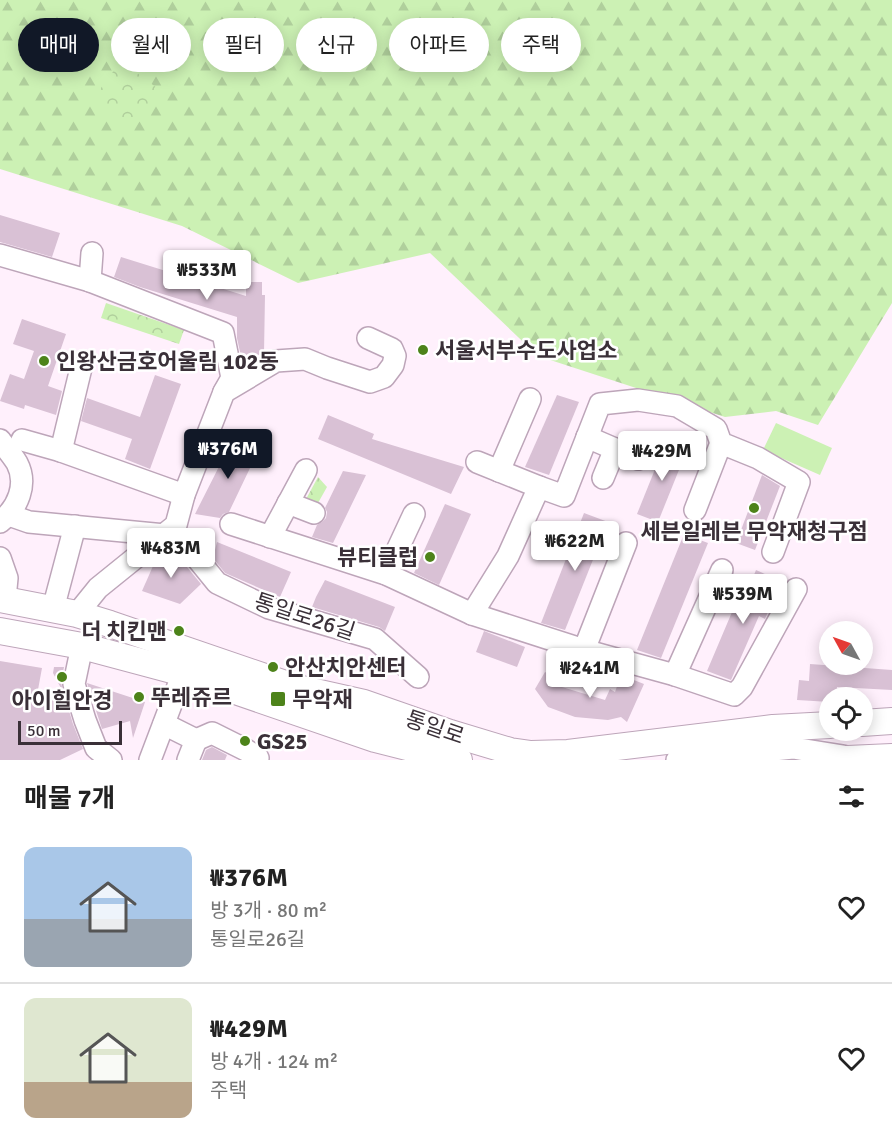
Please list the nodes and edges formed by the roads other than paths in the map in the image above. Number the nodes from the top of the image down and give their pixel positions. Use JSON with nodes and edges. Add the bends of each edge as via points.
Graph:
{"nodes":[{"id":1,"x":92,"y":253,"type":"dead end"},
{"id":2,"x":0,"y":255,"type":"edge"},
{"id":3,"x":90,"y":281,"type":"junction"},
{"id":4,"x":368,"y":338,"type":"dead end"},
{"id":5,"x":81,"y":368,"type":"dead end"},
{"id":6,"x":224,"y":392,"type":"junction"},
{"id":7,"x":530,"y":399,"type":"dead end"},
{"id":8,"x":587,"y":438,"type":"junction"},
{"id":9,"x":0,"y":440,"type":"edge"},
{"id":10,"x":22,"y":440,"type":"dead end"},
{"id":11,"x":721,"y":443,"type":"junction"},
{"id":12,"x":615,"y":449,"type":"junction"},
{"id":13,"x":61,"y":451,"type":"junction"},
{"id":14,"x":638,"y":459,"type":"dead end"},
{"id":15,"x":477,"y":462,"type":"dead end"},
{"id":16,"x":306,"y":470,"type":"dead end"},
{"id":17,"x":499,"y":471,"type":"junction"},
{"id":18,"x":603,"y":478,"type":"dead end"},
{"id":19,"x":539,"y":487,"type":"junction"},
{"id":20,"x":184,"y":495,"type":"junction"},
{"id":21,"x":288,"y":503,"type":"junction"},
{"id":22,"x":695,"y":510,"type":"dead end"},
{"id":23,"x":314,"y":513,"type":"dead end"},
{"id":24,"x":414,"y":514,"type":"dead end"},
{"id":25,"x":5,"y":519,"type":"edge"},
{"id":26,"x":231,"y":524,"type":"dead end"},
{"id":27,"x":75,"y":526,"type":"junction"},
{"id":28,"x":165,"y":535,"type":"junction"},
{"id":29,"x":270,"y":537,"type":"junction"},
{"id":30,"x":626,"y":543,"type":"dead end"},
{"id":31,"x":773,"y":552,"type":"dead end"},
{"id":32,"x":0,"y":558,"type":"edge"},
{"id":33,"x":722,"y":570,"type":"dead end"},
{"id":34,"x":386,"y":574,"type":"junction"},
{"id":35,"x":796,"y":590,"type":"dead end"},
{"id":36,"x":2,"y":606,"type":"edge"},
{"id":37,"x":65,"y":612,"type":"junction"},
{"id":38,"x":472,"y":614,"type":"junction"},
{"id":39,"x":0,"y":631,"type":"edge"},
{"id":40,"x":82,"y":646,"type":"junction"},
{"id":41,"x":584,"y":650,"type":"junction"},
{"id":42,"x":187,"y":662,"type":"junction"},
{"id":43,"x":675,"y":675,"type":"junction"},
{"id":44,"x":418,"y":677,"type":"dead end"},
{"id":45,"x":873,"y":716,"type":"edge"},
{"id":46,"x":892,"y":716,"type":"edge"},
{"id":47,"x":819,"y":717,"type":"edge"},
{"id":48,"x":892,"y":721,"type":"edge"},
{"id":49,"x":873,"y":722,"type":"edge"},
{"id":50,"x":164,"y":724,"type":"junction"},
{"id":51,"x":819,"y":725,"type":"edge"},
{"id":52,"x":801,"y":726,"type":"junction"},
{"id":53,"x":196,"y":740,"type":"junction"},
{"id":54,"x":530,"y":757,"type":"edge"},
{"id":55,"x":892,"y":757,"type":"edge"},
{"id":56,"x":861,"y":759,"type":"edge"},
{"id":57,"x":111,"y":760,"type":"edge"},
{"id":58,"x":150,"y":760,"type":"edge"},
{"id":59,"x":188,"y":760,"type":"edge"},
{"id":60,"x":257,"y":760,"type":"edge"},
{"id":61,"x":459,"y":760,"type":"edge"},
{"id":62,"x":677,"y":760,"type":"edge"},
{"id":63,"x":825,"y":760,"type":"edge"}],
"edges":[{"from":1,"to":3,"type":"street"},
{"from":2,"to":3,"type":"street"},
{"from":3,"to":6,"type":"street","via":[[223,333],[232,378]]},
{"from":4,"to":6,"type":"street","via":[[392,349],[395,356],[384,377],[370,382],[305,359],[276,361]]},
{"from":5,"to":13,"type":"street"},
{"from":6,"to":20,"type":"street"},
{"from":7,"to":17,"type":"street"},
{"from":8,"to":11,"type":"street","via":[[600,404],[638,400],[677,406],[716,429]]},
{"from":8,"to":12,"type":"street"},
{"from":8,"to":19,"type":"street","via":[[564,496]]},
{"from":9,"to":25,"type":"street","via":[[18,465],[21,480],[20,499]]},
{"from":10,"to":13,"type":"street"},
{"from":11,"to":22,"type":"street"},
{"from":11,"to":31,"type":"street","via":[[758,458],[798,482]]},
{"from":12,"to":14,"type":"street"},
{"from":12,"to":18,"type":"street"},
{"from":13,"to":20,"type":"street"},
{"from":15,"to":17,"type":"street"},
{"from":16,"to":21,"type":"street"},
{"from":17,"to":19,"type":"street"},
{"from":19,"to":38,"type":"street","via":[[508,556]]},
{"from":20,"to":28,"type":"street","via":[[176,525]]},
{"from":21,"to":23,"type":"street"},
{"from":21,"to":29,"type":"street"},
{"from":24,"to":34,"type":"street"},
{"from":25,"to":27,"type":"street"},
{"from":26,"to":29,"type":"street"},
{"from":27,"to":28,"type":"street"},
{"from":27,"to":37,"type":"street"},
{"from":28,"to":37,"type":"street"},
{"from":28,"to":44,"type":"street","name":"통일로26길","via":[[190,551],[217,583],[269,608],[375,639]]},
{"from":29,"to":34,"type":"street"},
{"from":30,"to":41,"type":"street"},
{"from":32,"to":36,"type":"street","via":[[7,578]]},
{"from":33,"to":43,"type":"street"},
{"from":34,"to":38,"type":"street"},
{"from":35,"to":43,"type":"street","via":[[734,695]]},
{"from":36,"to":37,"type":"main road","name":"통일로"},
{"from":36,"to":42,"type":"street","via":[[98,643]]},
{"from":37,"to":42,"type":"main road","name":"통일로","via":[[110,624]]},
{"from":38,"to":41,"type":"street"},
{"from":39,"to":40,"type":"main road","name":"통일로"},
{"from":40,"to":42,"type":"main road","name":"통일로"},
{"from":40,"to":57,"type":"street","via":[[74,684],[96,748]]},
{"from":41,"to":43,"type":"street"},
{"from":42,"to":50,"type":"street"},
{"from":42,"to":54,"type":"main road","name":"통일로","via":[[364,703]]},
{"from":42,"to":61,"type":"main road","name":"통일로","via":[[375,739]]},
{"from":45,"to":46,"type":"street"},
{"from":47,"to":52,"type":"street","via":[[802,717]]},
{"from":48,"to":49,"type":"main road"},
{"from":50,"to":53,"type":"street"},
{"from":50,"to":58,"type":"street"},
{"from":51,"to":52,"type":"main road","name":"통일로"},
{"from":52,"to":54,"type":"main road","name":"통일로"},
{"from":53,"to":59,"type":"street"},
{"from":53,"to":60,"type":"street","via":[[212,733]]},
{"from":55,"to":56,"type":"main road"},
{"from":56,"to":62,"type":"street","via":[[794,748]]},
{"from":56,"to":63,"type":"main road"}]}
